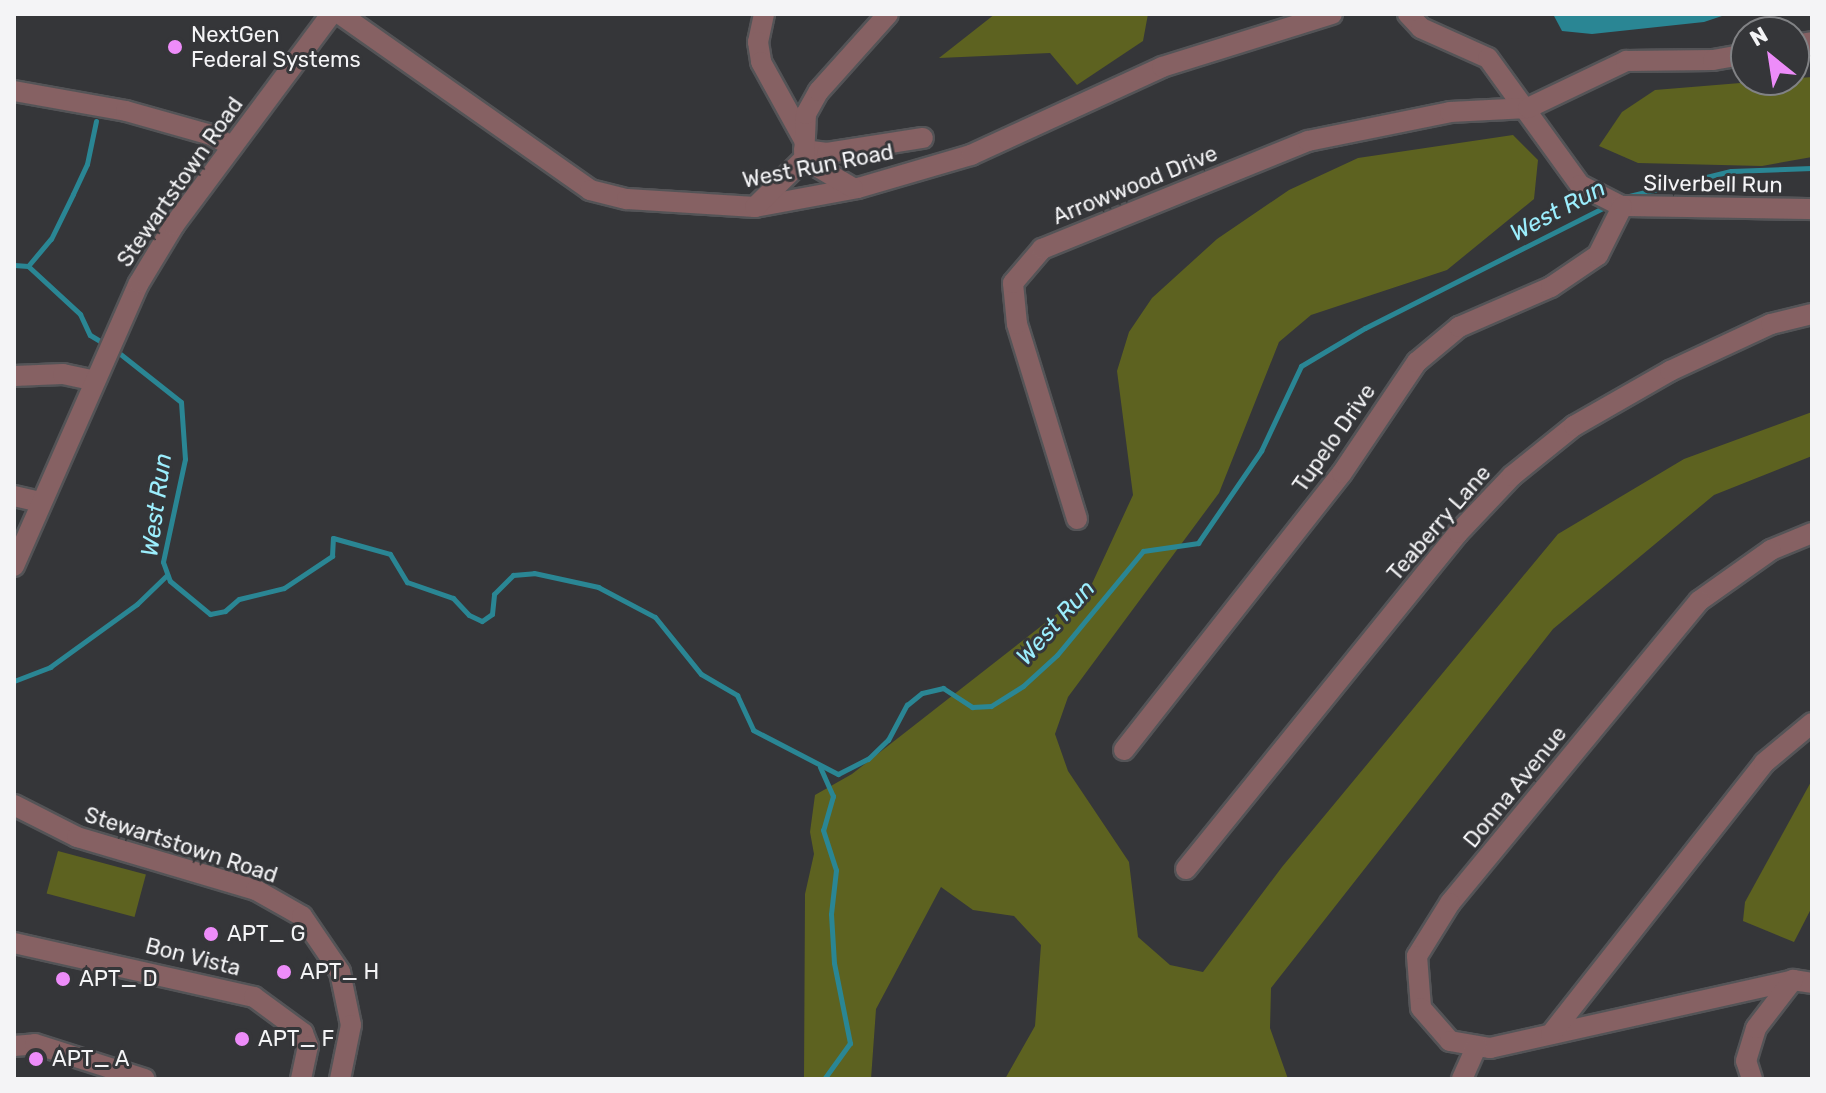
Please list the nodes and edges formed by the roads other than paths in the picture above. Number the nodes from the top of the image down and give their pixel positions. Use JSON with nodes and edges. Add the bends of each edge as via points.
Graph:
{"nodes":[{"id":1,"x":331,"y":14,"type":"edge"},
{"id":2,"x":340,"y":14,"type":"edge"},
{"id":3,"x":764,"y":14,"type":"edge"},
{"id":4,"x":888,"y":14,"type":"edge"},
{"id":5,"x":1332,"y":14,"type":"edge"},
{"id":6,"x":1408,"y":14,"type":"edge"},
{"id":7,"x":1730,"y":57,"type":"edge"},
{"id":8,"x":14,"y":91,"type":"edge"},
{"id":9,"x":1528,"y":108,"type":"junction"},
{"id":10,"x":923,"y":138,"type":"dead end"},
{"id":11,"x":232,"y":146,"type":"junction"},
{"id":12,"x":804,"y":150,"type":"junction"},
{"id":13,"x":853,"y":188,"type":"junction"},
{"id":14,"x":1622,"y":206,"type":"junction"},
{"id":15,"x":755,"y":207,"type":"junction"},
{"id":16,"x":1812,"y":209,"type":"edge"},
{"id":17,"x":1812,"y":314,"type":"edge"},
{"id":18,"x":95,"y":374,"type":"junction"},
{"id":19,"x":14,"y":376,"type":"edge"},
{"id":20,"x":14,"y":496,"type":"edge"},
{"id":21,"x":41,"y":502,"type":"junction"},
{"id":22,"x":1077,"y":519,"type":"dead end"},
{"id":23,"x":1812,"y":533,"type":"edge"},
{"id":24,"x":14,"y":565,"type":"edge"},
{"id":25,"x":1812,"y":723,"type":"edge"},
{"id":26,"x":1124,"y":750,"type":"dead end"},
{"id":27,"x":14,"y":805,"type":"edge"},
{"id":28,"x":1186,"y":869,"type":"dead end"},
{"id":29,"x":14,"y":943,"type":"edge"},
{"id":30,"x":1802,"y":981,"type":"edge"},
{"id":31,"x":1551,"y":1034,"type":"junction"},
{"id":32,"x":14,"y":1046,"type":"edge"},
{"id":33,"x":1477,"y":1046,"type":"junction"},
{"id":34,"x":145,"y":1079,"type":"edge"},
{"id":35,"x":301,"y":1079,"type":"edge"},
{"id":36,"x":340,"y":1079,"type":"edge"},
{"id":37,"x":1462,"y":1079,"type":"edge"},
{"id":38,"x":1752,"y":1079,"type":"edge"}],
"edges":[{"from":1,"to":11,"type":"street","name":"Stewartstown Road"},
{"from":2,"to":15,"type":"street","name":"West Run Road","via":[[590,190],[627,199]]},
{"from":3,"to":12,"type":"street","via":[[758,42],[761,62]]},
{"from":4,"to":12,"type":"street","via":[[819,91],[806,114]]},
{"from":5,"to":13,"type":"street","name":"West Run Road","via":[[1162,67],[971,155]]},
{"from":6,"to":9,"type":"street","name":"Silverbell Run","via":[[1421,28],[1488,58]]},
{"from":7,"to":9,"type":"street","via":[[1626,61]]},
{"from":8,"to":11,"type":"street","via":[[126,111]]},
{"from":9,"to":14,"type":"street","name":"Silverbell Run","via":[[1580,185]]},
{"from":9,"to":22,"type":"street","name":"Arrowwood Drive","via":[[1450,112],[1308,141],[1042,249],[1013,283],[1017,324]]},
{"from":10,"to":12,"type":"street","via":[[827,153]]},
{"from":11,"to":18,"type":"street","name":"Stewartstown Road","via":[[157,252]]},
{"from":12,"to":13,"type":"street"},
{"from":12,"to":15,"type":"street"},
{"from":13,"to":15,"type":"street","name":"West Run Road"},
{"from":14,"to":16,"type":"street","name":"Silverbell Run"},
{"from":14,"to":26,"type":"street","name":"Tupelo Drive","via":[[1598,255],[1551,287],[1459,327],[1417,362],[1342,473]]},
{"from":17,"to":28,"type":"street","name":"Teaberry Lane","via":[[1771,324],[1670,371],[1574,426],[1512,476],[1458,533]]},
{"from":18,"to":19,"type":"street"},
{"from":18,"to":21,"type":"street","name":"Stewartstown Road"},
{"from":20,"to":21,"type":"street"},
{"from":21,"to":24,"type":"street","name":"Stewartstown Road"},
{"from":23,"to":33,"type":"street","name":"Donna Avenue","via":[[1771,550],[1699,601],[1450,903],[1417,956],[1421,1008],[1450,1041]]},
{"from":25,"to":31,"type":"street","via":[[1764,763]]},
{"from":27,"to":36,"type":"street","name":"Stewartstown Road","via":[[77,837],[256,890],[302,916],[340,972],[351,1025]]},
{"from":29,"to":35,"type":"street","name":"Bon Vista","via":[[254,997],[303,1033],[308,1046]]},
{"from":30,"to":31,"type":"street","name":"Donna Avenue"},
{"from":30,"to":38,"type":"street","via":[[1756,1028],[1746,1061]]},
{"from":31,"to":33,"type":"street","name":"Donna Avenue","via":[[1490,1048]]},
{"from":32,"to":34,"type":"street","via":[[35,1044]]},
{"from":33,"to":37,"type":"street"}]}
